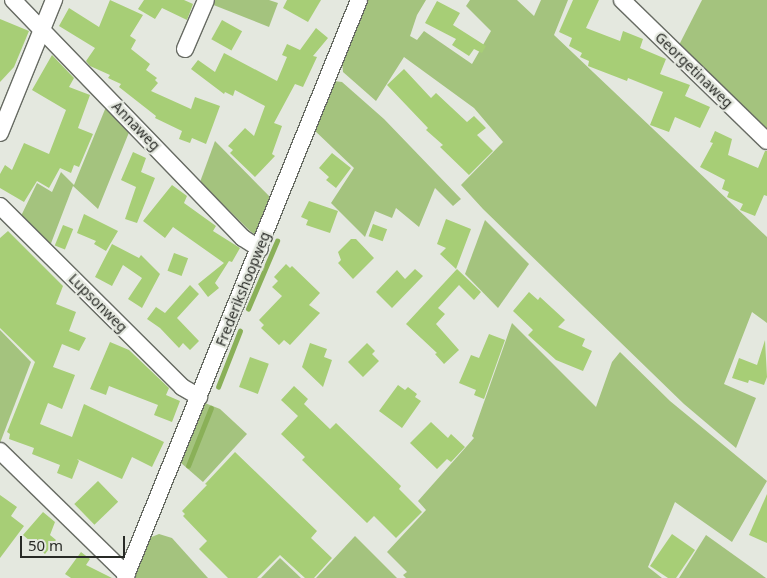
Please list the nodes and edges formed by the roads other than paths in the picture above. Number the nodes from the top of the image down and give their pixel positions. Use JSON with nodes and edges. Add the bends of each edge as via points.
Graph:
{"nodes":[{"id":1,"x":13,"y":0,"type":"edge"},
{"id":2,"x":54,"y":0,"type":"edge"},
{"id":3,"x":206,"y":0,"type":"edge"},
{"id":4,"x":359,"y":0,"type":"edge"},
{"id":5,"x":622,"y":0,"type":"edge"},
{"id":6,"x":42,"y":28,"type":"junction"},
{"id":7,"x":185,"y":49,"type":"dead end"},
{"id":8,"x":0,"y":133,"type":"edge"},
{"id":9,"x":767,"y":141,"type":"edge"},
{"id":10,"x":0,"y":206,"type":"edge"},
{"id":11,"x":260,"y":249,"type":"junction"},
{"id":12,"x":199,"y":398,"type":"junction"},
{"id":13,"x":0,"y":451,"type":"edge"},
{"id":14,"x":126,"y":576,"type":"edge"}],
"edges":[{"from":1,"to":6,"type":"street","name":"Annaweg"},
{"from":2,"to":6,"type":"street"},
{"from":3,"to":7,"type":"street"},
{"from":4,"to":11,"type":"street","name":"Frederikshoopweg"},
{"from":5,"to":9,"type":"street","name":"Georgetinaweg"},
{"from":6,"to":8,"type":"street"},
{"from":6,"to":11,"type":"street","name":"Annaweg","via":[[243,238]]},
{"from":10,"to":12,"type":"street","name":"Lupsonweg","via":[[182,387]]},
{"from":11,"to":12,"type":"street","name":"Frederikshoopweg"},
{"from":12,"to":14,"type":"street","name":"Frederikshoopweg"},
{"from":13,"to":14,"type":"street"}]}
